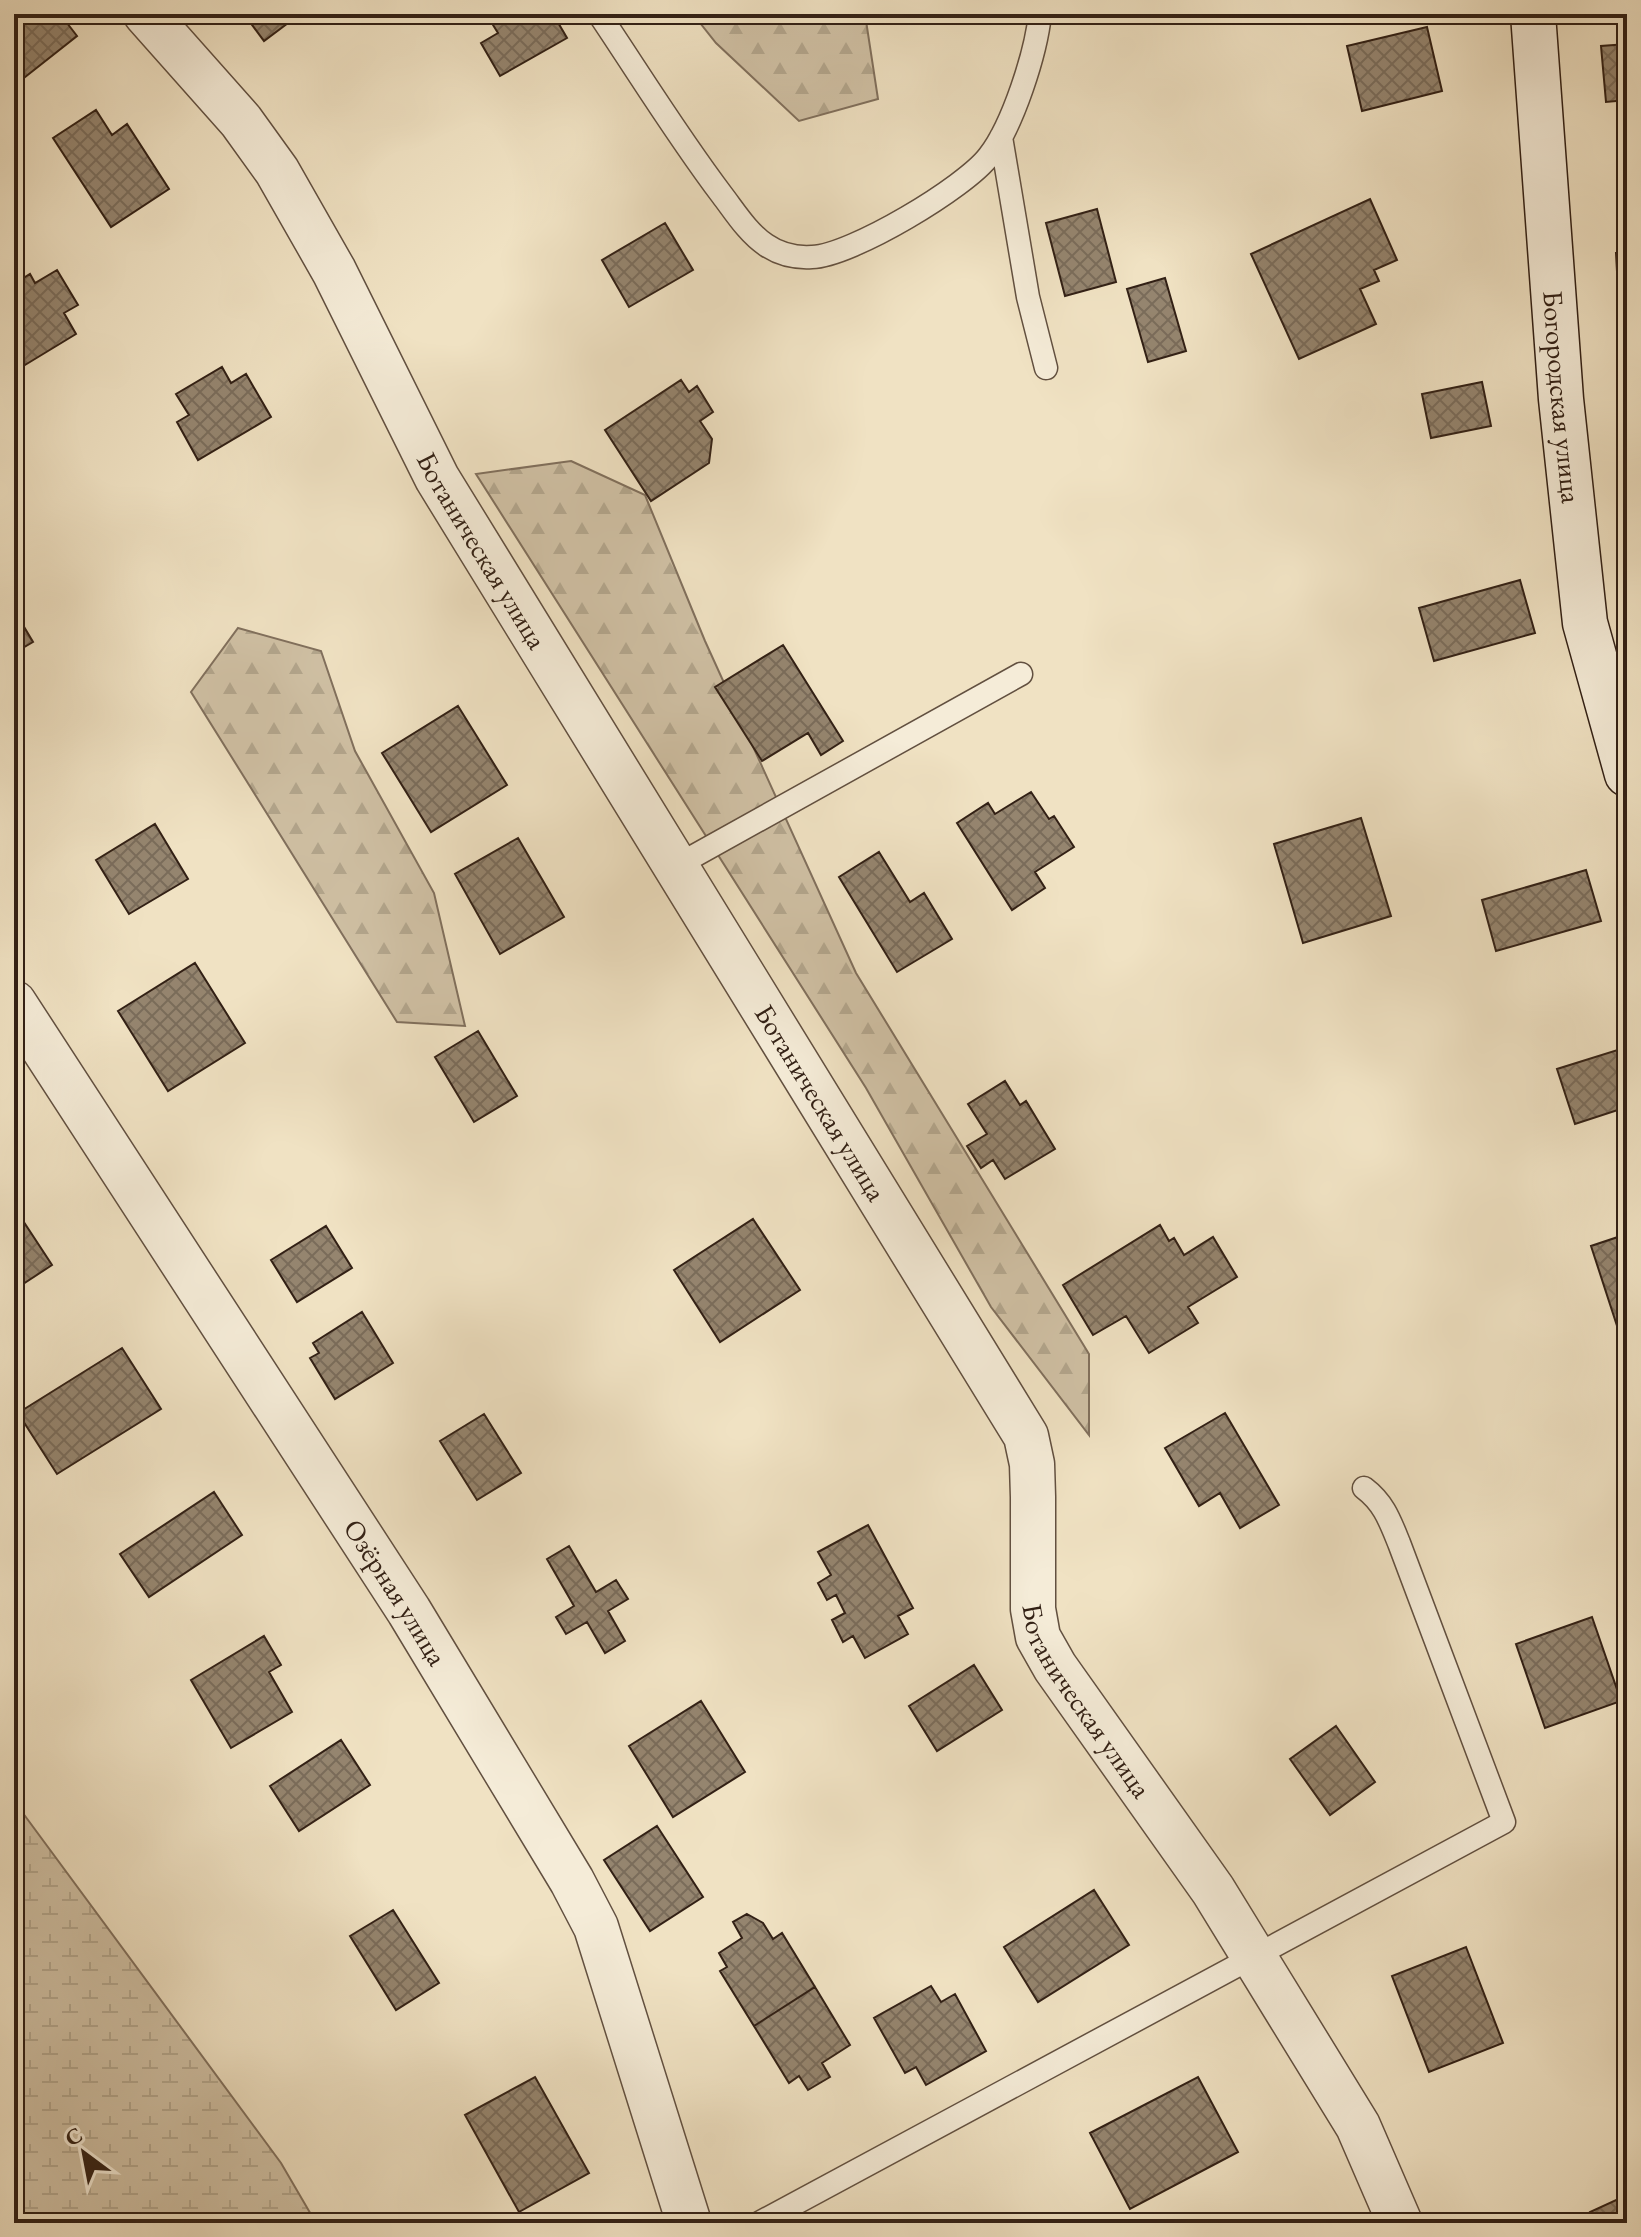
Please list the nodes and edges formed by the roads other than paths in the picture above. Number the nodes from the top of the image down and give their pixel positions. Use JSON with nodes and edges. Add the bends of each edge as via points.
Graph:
{"nodes":[{"id":1,"x":146,"y":14,"type":"edge"},
{"id":2,"x":599,"y":14,"type":"edge"},
{"id":3,"x":1040,"y":14,"type":"edge"},
{"id":4,"x":1533,"y":14,"type":"edge"},
{"id":5,"x":1001,"y":137,"type":"junction"},
{"id":6,"x":1046,"y":368,"type":"dead end"},
{"id":7,"x":1021,"y":674,"type":"dead end"},
{"id":8,"x":1627,"y":774,"type":"edge"},
{"id":9,"x":676,"y":866,"type":"junction"},
{"id":10,"x":14,"y":1003,"type":"edge"},
{"id":11,"x":1364,"y":1488,"type":"dead end"},
{"id":12,"x":1254,"y":1957,"type":"junction"},
{"id":13,"x":689,"y":2223,"type":"edge"},
{"id":14,"x":759,"y":2223,"type":"edge"},
{"id":15,"x":1400,"y":2223,"type":"edge"}],
"edges":[{"from":1,"to":9,"type":"street","name":"Ботаническая улица","via":[[241,121],[277,171],[334,271],[437,478]]},
{"from":2,"to":5,"type":"lane","via":[[743,223],[766,245],[788,255],[815,258],[864,240],[929,204],[970,176]]},
{"from":3,"to":5,"type":"lane","via":[[1038,36]]},
{"from":4,"to":8,"type":"street","name":"Богородская улица","via":[[1561,399],[1585,623]]},
{"from":5,"to":6,"type":"lane","via":[[1028,297]]},
{"from":7,"to":9,"type":"lane"},
{"from":9,"to":12,"type":"street","name":"Ботаническая улица","via":[[1026,1436],[1032,1464],[1033,1609],[1038,1637]]},
{"from":10,"to":13,"type":"street","name":"Озёрная улица","via":[[409,1611],[572,1881],[596,1927]]},
{"from":11,"to":12,"type":"lane","via":[[1377,1497],[1395,1532],[1504,1822]]},
{"from":12,"to":14,"type":"lane"},
{"from":12,"to":15,"type":"street","name":"Ботаническая улица","via":[[1358,2126]]}]}
